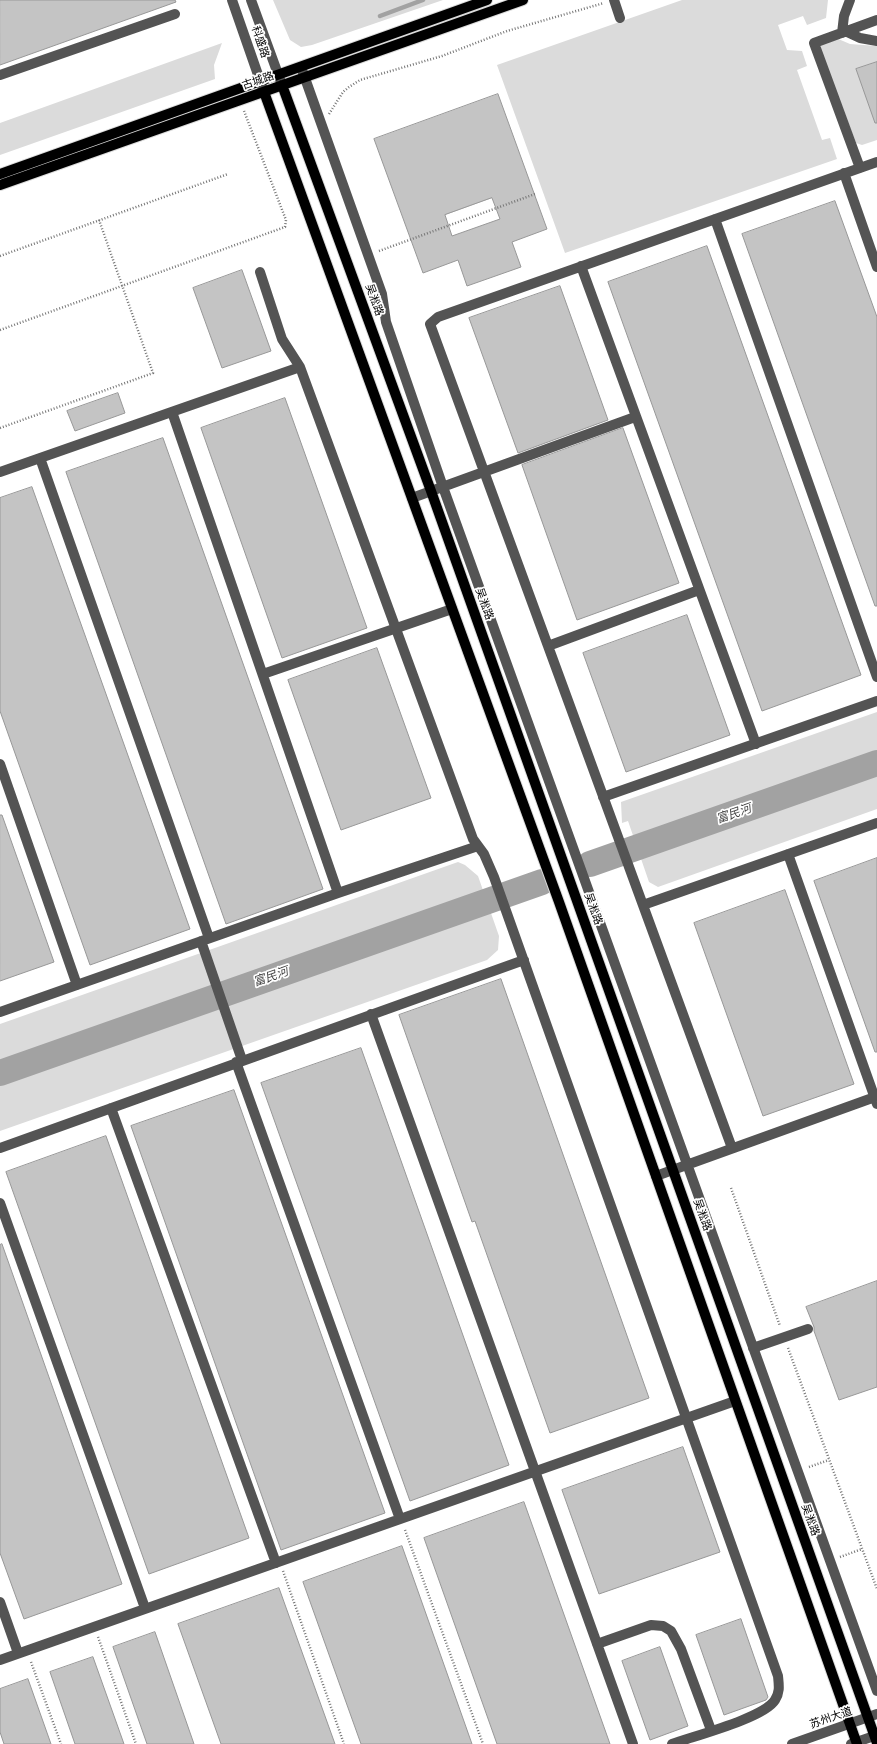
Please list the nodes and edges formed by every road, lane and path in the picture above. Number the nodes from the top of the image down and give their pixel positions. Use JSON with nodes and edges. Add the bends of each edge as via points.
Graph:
{"nodes":[{"id":1,"x":232,"y":0,"type":"edge"},
{"id":2,"x":251,"y":0,"type":"edge"},
{"id":3,"x":487,"y":0,"type":"edge"},
{"id":4,"x":523,"y":0,"type":"edge"},
{"id":5,"x":850,"y":0,"type":"edge"},
{"id":6,"x":610,"y":1,"type":"edge"},
{"id":7,"x":175,"y":14,"type":"dead end"},
{"id":8,"x":620,"y":18,"type":"dead end"},
{"id":9,"x":877,"y":20,"type":"edge"},
{"id":10,"x":844,"y":32,"type":"junction"},
{"id":11,"x":877,"y":41,"type":"edge"},
{"id":12,"x":301,"y":67,"type":"junction"},
{"id":13,"x":0,"y":75,"type":"edge"},
{"id":14,"x":278,"y":75,"type":"junction"},
{"id":15,"x":304,"y":77,"type":"junction"},
{"id":16,"x":261,"y":82,"type":"junction"},
{"id":17,"x":282,"y":85,"type":"junction"},
{"id":18,"x":264,"y":92,"type":"junction"},
{"id":19,"x":240,"y":100,"type":"junction"},
{"id":20,"x":320,"y":120,"type":"junction"},
{"id":21,"x":877,"y":162,"type":"edge"},
{"id":22,"x":860,"y":168,"type":"junction"},
{"id":23,"x":844,"y":173,"type":"junction"},
{"id":24,"x":0,"y":174,"type":"edge"},
{"id":25,"x":228,"y":174,"type":"dead end"},
{"id":26,"x":0,"y":185,"type":"edge"},
{"id":27,"x":535,"y":194,"type":"dead end"},
{"id":28,"x":715,"y":219,"type":"junction"},
{"id":29,"x":99,"y":220,"type":"junction"},
{"id":30,"x":368,"y":255,"type":"junction"},
{"id":31,"x":0,"y":256,"type":"edge"},
{"id":32,"x":581,"y":266,"type":"junction"},
{"id":33,"x":877,"y":267,"type":"edge"},
{"id":34,"x":260,"y":272,"type":"dead end"},
{"id":35,"x":123,"y":285,"type":"junction"},
{"id":36,"x":0,"y":330,"type":"edge"},
{"id":37,"x":300,"y":367,"type":"junction"},
{"id":38,"x":172,"y":412,"type":"junction"},
{"id":39,"x":635,"y":417,"type":"junction"},
{"id":40,"x":0,"y":428,"type":"edge"},
{"id":41,"x":40,"y":458,"type":"junction"},
{"id":42,"x":0,"y":472,"type":"edge"},
{"id":43,"x":484,"y":472,"type":"junction"},
{"id":44,"x":443,"y":487,"type":"junction"},
{"id":45,"x":431,"y":491,"type":"junction"},
{"id":46,"x":412,"y":498,"type":"junction"},
{"id":47,"x":699,"y":590,"type":"junction"},
{"id":48,"x":452,"y":609,"type":"junction"},
{"id":49,"x":396,"y":628,"type":"junction"},
{"id":50,"x":548,"y":646,"type":"junction"},
{"id":51,"x":263,"y":674,"type":"junction"},
{"id":52,"x":877,"y":677,"type":"edge"},
{"id":53,"x":877,"y":701,"type":"edge"},
{"id":54,"x":756,"y":744,"type":"junction"},
{"id":55,"x":0,"y":764,"type":"edge"},
{"id":56,"x":603,"y":797,"type":"junction"},
{"id":57,"x":877,"y":823,"type":"edge"},
{"id":58,"x":478,"y":846,"type":"junction"},
{"id":59,"x":788,"y":854,"type":"junction"},
{"id":60,"x":338,"y":892,"type":"junction"},
{"id":61,"x":642,"y":905,"type":"junction"},
{"id":62,"x":205,"y":940,"type":"junction"},
{"id":63,"x":524,"y":960,"type":"junction"},
{"id":64,"x":77,"y":985,"type":"junction"},
{"id":65,"x":0,"y":1012,"type":"edge"},
{"id":66,"x":371,"y":1014,"type":"junction"},
{"id":67,"x":239,"y":1061,"type":"junction"},
{"id":68,"x":876,"y":1100,"type":"edge"},
{"id":69,"x":111,"y":1108,"type":"junction"},
{"id":70,"x":0,"y":1148,"type":"edge"},
{"id":71,"x":732,"y":1148,"type":"junction"},
{"id":72,"x":688,"y":1165,"type":"junction"},
{"id":73,"x":674,"y":1170,"type":"junction"},
{"id":74,"x":656,"y":1176,"type":"junction"},
{"id":75,"x":731,"y":1188,"type":"dead end"},
{"id":76,"x":0,"y":1203,"type":"edge"},
{"id":77,"x":808,"y":1329,"type":"dead end"},
{"id":78,"x":784,"y":1337,"type":"junction"},
{"id":79,"x":754,"y":1348,"type":"junction"},
{"id":80,"x":735,"y":1401,"type":"junction"},
{"id":81,"x":687,"y":1418,"type":"junction"},
{"id":82,"x":829,"y":1460,"type":"junction"},
{"id":83,"x":535,"y":1471,"type":"junction"},
{"id":84,"x":798,"y":1471,"type":"junction"},
{"id":85,"x":400,"y":1519,"type":"junction"},
{"id":86,"x":862,"y":1549,"type":"junction"},
{"id":87,"x":830,"y":1560,"type":"junction"},
{"id":88,"x":278,"y":1562,"type":"junction"},
{"id":89,"x":877,"y":1589,"type":"edge"},
{"id":90,"x":0,"y":1602,"type":"edge"},
{"id":91,"x":145,"y":1608,"type":"junction"},
{"id":92,"x":94,"y":1626,"type":"junction"},
{"id":93,"x":597,"y":1644,"type":"junction"},
{"id":94,"x":22,"y":1652,"type":"junction"},
{"id":95,"x":0,"y":1660,"type":"edge"},
{"id":96,"x":877,"y":1691,"type":"edge"},
{"id":97,"x":872,"y":1716,"type":"edge"},
{"id":98,"x":850,"y":1723,"type":"junction"},
{"id":99,"x":710,"y":1730,"type":"junction"},
{"id":100,"x":876,"y":1738,"type":"edge"},
{"id":101,"x":855,"y":1743,"type":"edge"},
{"id":102,"x":60,"y":1744,"type":"edge"},
{"id":103,"x":136,"y":1744,"type":"edge"},
{"id":104,"x":344,"y":1744,"type":"edge"},
{"id":105,"x":482,"y":1744,"type":"edge"},
{"id":106,"x":633,"y":1744,"type":"edge"},
{"id":107,"x":672,"y":1744,"type":"edge"},
{"id":108,"x":792,"y":1744,"type":"edge"}],
"edges":[{"from":1,"to":16,"type":"street","name":"科盛路"},
{"from":2,"to":14,"type":"street","name":"科盛路"},
{"from":3,"to":12,"type":"main road","name":"古城路"},
{"from":4,"to":15,"type":"main road","name":"古城路"},
{"from":5,"to":10,"type":"street","via":[[844,16]]},
{"from":6,"to":8,"type":"street"},
{"from":6,"to":20,"type":"path","via":[[507,31],[442,56],[360,80],[343,92],[331,112]]},
{"from":7,"to":13,"type":"street"},
{"from":9,"to":10,"type":"street"},
{"from":10,"to":11,"type":"street"},
{"from":10,"to":22,"type":"street","via":[[814,43]]},
{"from":12,"to":14,"type":"main road","name":"古城路"},
{"from":12,"to":15,"type":"street"},
{"from":14,"to":16,"type":"main road","name":"古城路"},
{"from":14,"to":17,"type":"street","name":"科盛路"},
{"from":15,"to":17,"type":"main road","name":"古城路"},
{"from":15,"to":20,"type":"street"},
{"from":16,"to":18,"type":"street","name":"科盛路"},
{"from":16,"to":24,"type":"main road","name":"古城路"},
{"from":17,"to":18,"type":"main road","name":"古城路"},
{"from":17,"to":45,"type":"main road","name":"吴淞路"},
{"from":18,"to":19,"type":"main road","name":"古城路"},
{"from":18,"to":46,"type":"main road"},
{"from":19,"to":26,"type":"main road","name":"古城路"},
{"from":19,"to":35,"type":"path","via":[[286,220],[285,227]]},
{"from":20,"to":30,"type":"street"},
{"from":21,"to":22,"type":"street"},
{"from":22,"to":23,"type":"street"},
{"from":23,"to":28,"type":"street"},
{"from":23,"to":33,"type":"street"},
{"from":25,"to":29,"type":"path"},
{"from":27,"to":30,"type":"path"},
{"from":28,"to":32,"type":"street"},
{"from":28,"to":52,"type":"street"},
{"from":29,"to":31,"type":"path"},
{"from":29,"to":35,"type":"path"},
{"from":30,"to":44,"type":"street","via":[[382,294],[386,322]]},
{"from":32,"to":39,"type":"street"},
{"from":32,"to":43,"type":"street","via":[[438,317],[430,324]]},
{"from":34,"to":37,"type":"street","via":[[282,339]]},
{"from":35,"to":36,"type":"path"},
{"from":35,"to":40,"type":"path","via":[[153,373]]},
{"from":37,"to":38,"type":"street"},
{"from":37,"to":49,"type":"street"},
{"from":38,"to":41,"type":"street"},
{"from":38,"to":51,"type":"street"},
{"from":39,"to":43,"type":"street"},
{"from":39,"to":47,"type":"street"},
{"from":41,"to":42,"type":"street"},
{"from":41,"to":62,"type":"street"},
{"from":43,"to":44,"type":"street"},
{"from":43,"to":50,"type":"street"},
{"from":44,"to":45,"type":"street"},
{"from":44,"to":72,"type":"street"},
{"from":45,"to":46,"type":"street"},
{"from":45,"to":73,"type":"main road","name":"吴淞路"},
{"from":46,"to":48,"type":"main road"},
{"from":47,"to":50,"type":"street"},
{"from":47,"to":54,"type":"street"},
{"from":48,"to":49,"type":"street"},
{"from":48,"to":74,"type":"main road"},
{"from":49,"to":51,"type":"street"},
{"from":49,"to":58,"type":"street","via":[[473,839]]},
{"from":50,"to":56,"type":"street"},
{"from":51,"to":60,"type":"street"},
{"from":53,"to":54,"type":"street"},
{"from":54,"to":56,"type":"street"},
{"from":55,"to":64,"type":"street"},
{"from":56,"to":61,"type":"street"},
{"from":57,"to":59,"type":"street"},
{"from":58,"to":60,"type":"street"},
{"from":58,"to":63,"type":"street","via":[[494,877]]},
{"from":59,"to":61,"type":"street"},
{"from":59,"to":68,"type":"street"},
{"from":60,"to":62,"type":"street"},
{"from":61,"to":71,"type":"street"},
{"from":62,"to":64,"type":"street"},
{"from":62,"to":67,"type":"street","via":[[209,966],[232,1032]]},
{"from":63,"to":66,"type":"street"},
{"from":63,"to":81,"type":"street"},
{"from":64,"to":65,"type":"street"},
{"from":66,"to":67,"type":"street"},
{"from":66,"to":83,"type":"street"},
{"from":67,"to":69,"type":"street"},
{"from":67,"to":85,"type":"street"},
{"from":68,"to":71,"type":"street"},
{"from":69,"to":70,"type":"street"},
{"from":69,"to":88,"type":"street"},
{"from":71,"to":72,"type":"street"},
{"from":72,"to":73,"type":"street"},
{"from":72,"to":79,"type":"street"},
{"from":73,"to":74,"type":"street"},
{"from":73,"to":97,"type":"main road","name":"吴淞路"},
{"from":74,"to":80,"type":"main road"},
{"from":75,"to":78,"type":"path"},
{"from":76,"to":91,"type":"street"},
{"from":77,"to":78,"type":"street"},
{"from":78,"to":79,"type":"street"},
{"from":78,"to":82,"type":"path"},
{"from":79,"to":84,"type":"street"},
{"from":80,"to":81,"type":"street"},
{"from":80,"to":98,"type":"main road"},
{"from":81,"to":83,"type":"street"},
{"from":81,"to":99,"type":"street","via":[[778,1676],[780,1690],[775,1701],[766,1709]]},
{"from":82,"to":84,"type":"path"},
{"from":82,"to":86,"type":"path"},
{"from":83,"to":85,"type":"street"},
{"from":83,"to":93,"type":"street"},
{"from":84,"to":87,"type":"street"},
{"from":85,"to":88,"type":"street"},
{"from":85,"to":105,"type":"path"},
{"from":86,"to":87,"type":"path"},
{"from":86,"to":89,"type":"path"},
{"from":87,"to":96,"type":"street"},
{"from":88,"to":91,"type":"street"},
{"from":88,"to":104,"type":"path"},
{"from":90,"to":94,"type":"street"},
{"from":91,"to":92,"type":"street"},
{"from":92,"to":94,"type":"street"},
{"from":92,"to":103,"type":"path"},
{"from":93,"to":99,"type":"street","via":[[651,1625],[663,1626],[671,1631],[681,1649]]},
{"from":93,"to":106,"type":"street"},
{"from":94,"to":95,"type":"street"},
{"from":94,"to":102,"type":"path"},
{"from":97,"to":98,"type":"street","name":"苏州大道"},
{"from":97,"to":100,"type":"main road","name":"吴淞路"},
{"from":98,"to":101,"type":"main road"},
{"from":98,"to":108,"type":"street","name":"苏州大道"},
{"from":99,"to":107,"type":"street"},
{"from":100,"to":101,"type":"street"}]}
